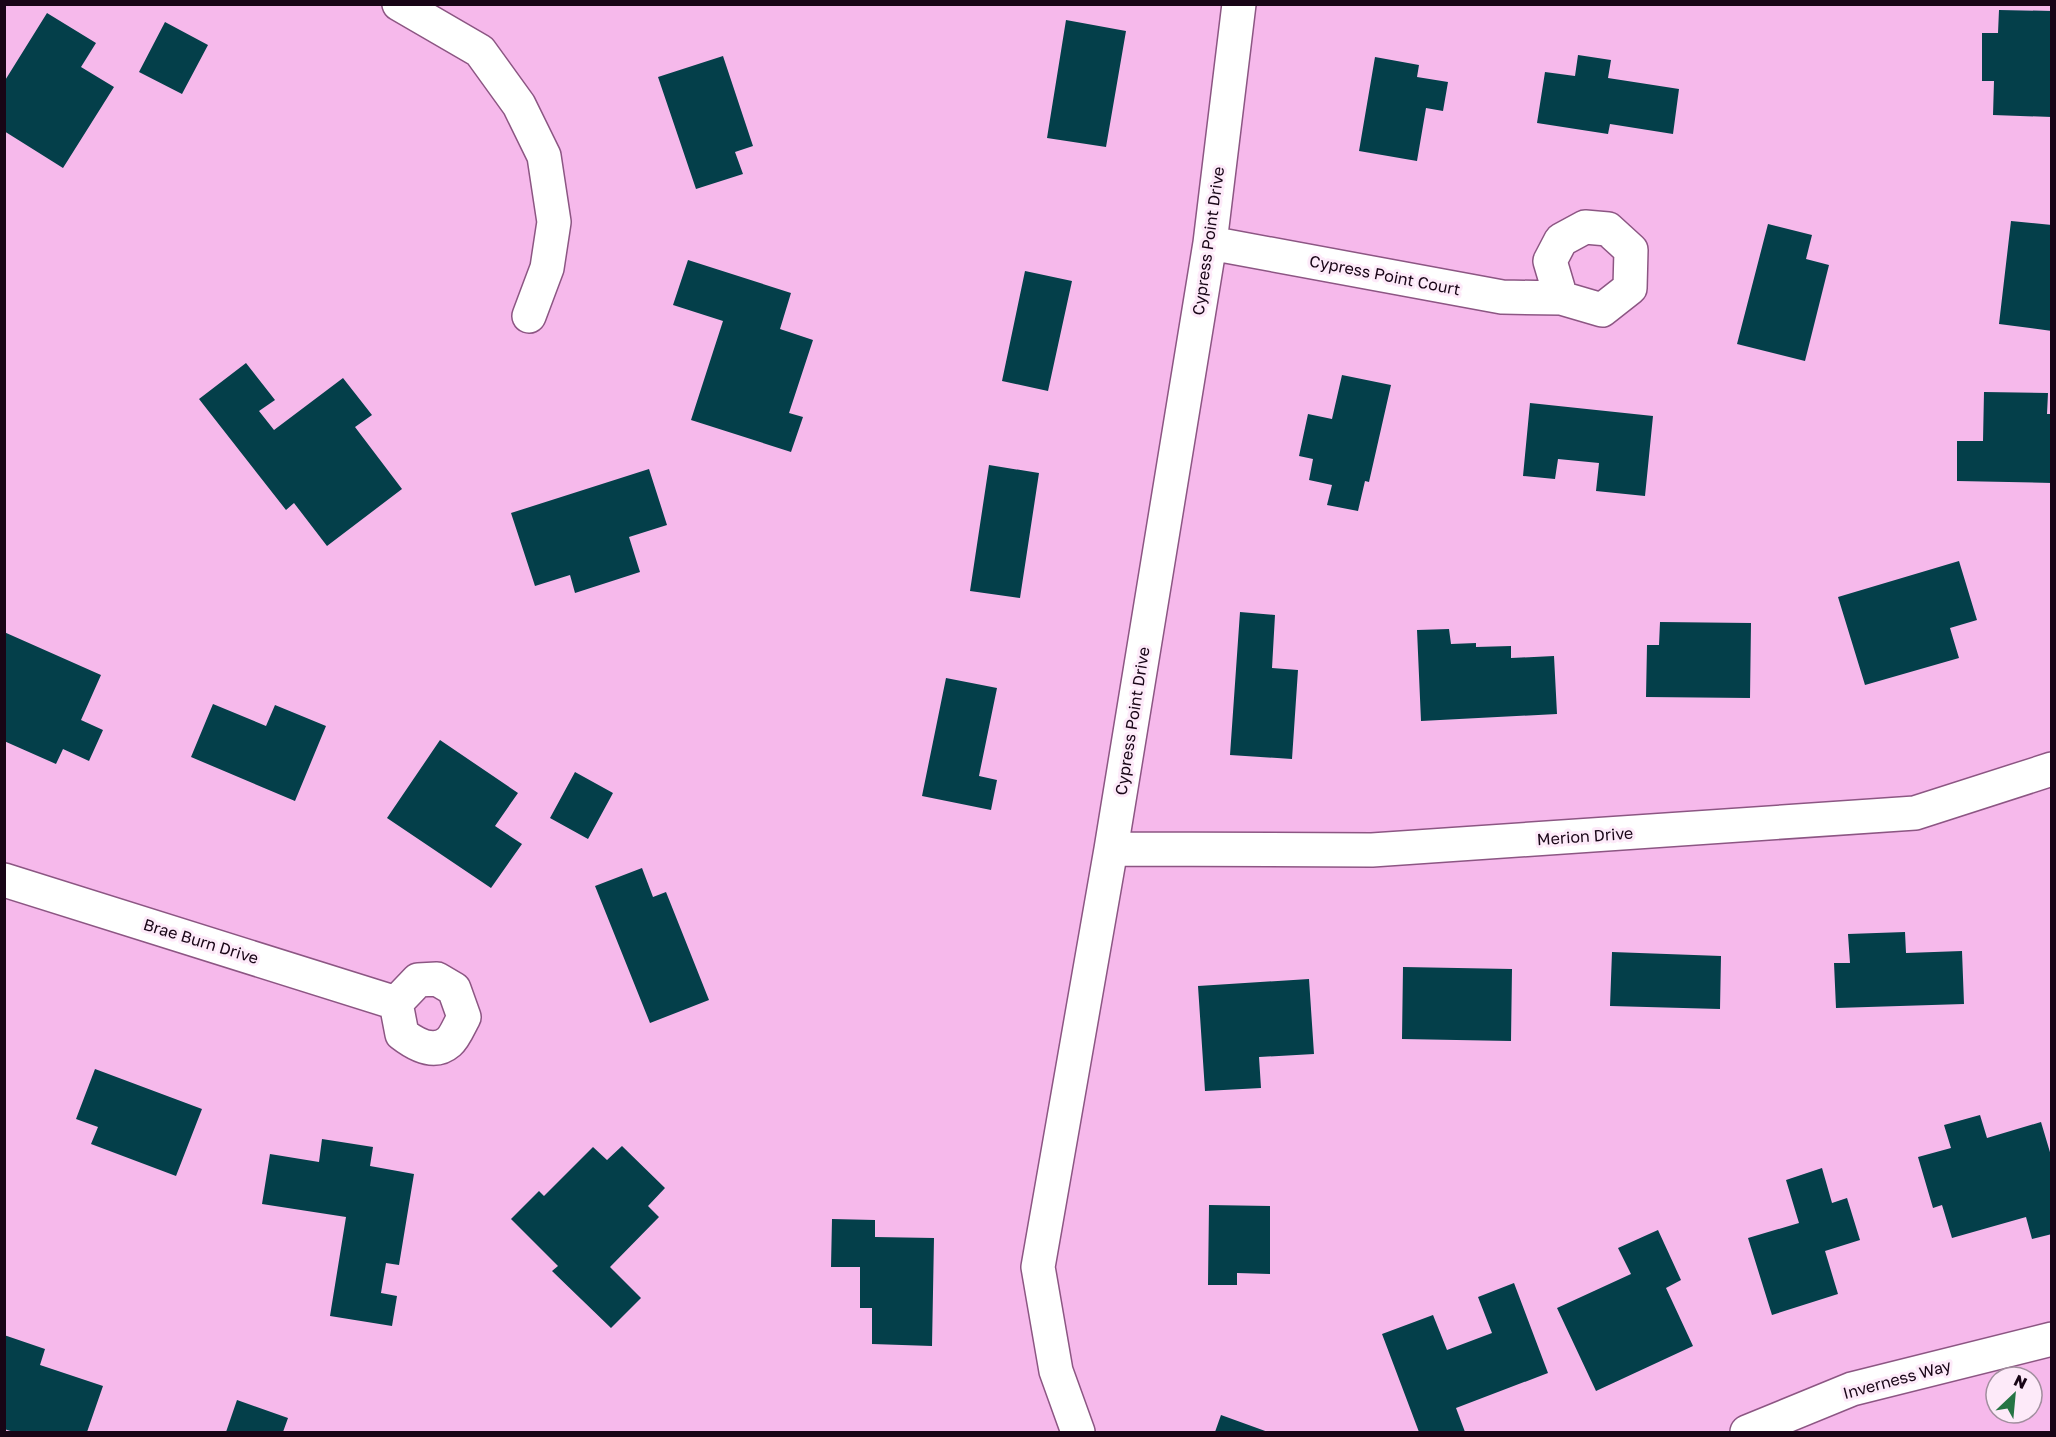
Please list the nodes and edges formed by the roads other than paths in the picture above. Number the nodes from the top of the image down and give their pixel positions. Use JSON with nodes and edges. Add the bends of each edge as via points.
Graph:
{"nodes":[{"id":1,"x":399,"y":4,"type":"edge"},
{"id":2,"x":1239,"y":4,"type":"edge"},
{"id":3,"x":1210,"y":243,"type":"junction"},
{"id":4,"x":1561,"y":298,"type":"dead end"},
{"id":5,"x":529,"y":316,"type":"dead end"},
{"id":6,"x":2052,"y":769,"type":"edge"},
{"id":7,"x":1111,"y":849,"type":"junction"},
{"id":8,"x":4,"y":880,"type":"edge"},
{"id":9,"x":396,"y":1003,"type":"dead end"},
{"id":10,"x":2052,"y":1339,"type":"edge"},
{"id":11,"x":1078,"y":1432,"type":"edge"},
{"id":12,"x":1747,"y":1432,"type":"edge"}],
"edges":[{"from":1,"to":5,"type":"street","via":[[480,51],[519,105],[544,156],[554,222],[547,268]]},
{"from":2,"to":3,"type":"street","name":"Cypress Point Drive"},
{"from":3,"to":4,"type":"street","name":"Cypress Point Court","via":[[1502,297]]},
{"from":3,"to":7,"type":"street","name":"Cypress Point Drive"},
{"from":6,"to":7,"type":"street","name":"Merion Drive","via":[[1916,813],[1372,850]]},
{"from":7,"to":11,"type":"street","name":"Cypress Point Drive","via":[[1038,1267],[1056,1371]]},
{"from":8,"to":9,"type":"street","name":"Brae Burn Drive"},
{"from":10,"to":12,"type":"street","name":"Inverness Way","via":[[1851,1389]]}]}
